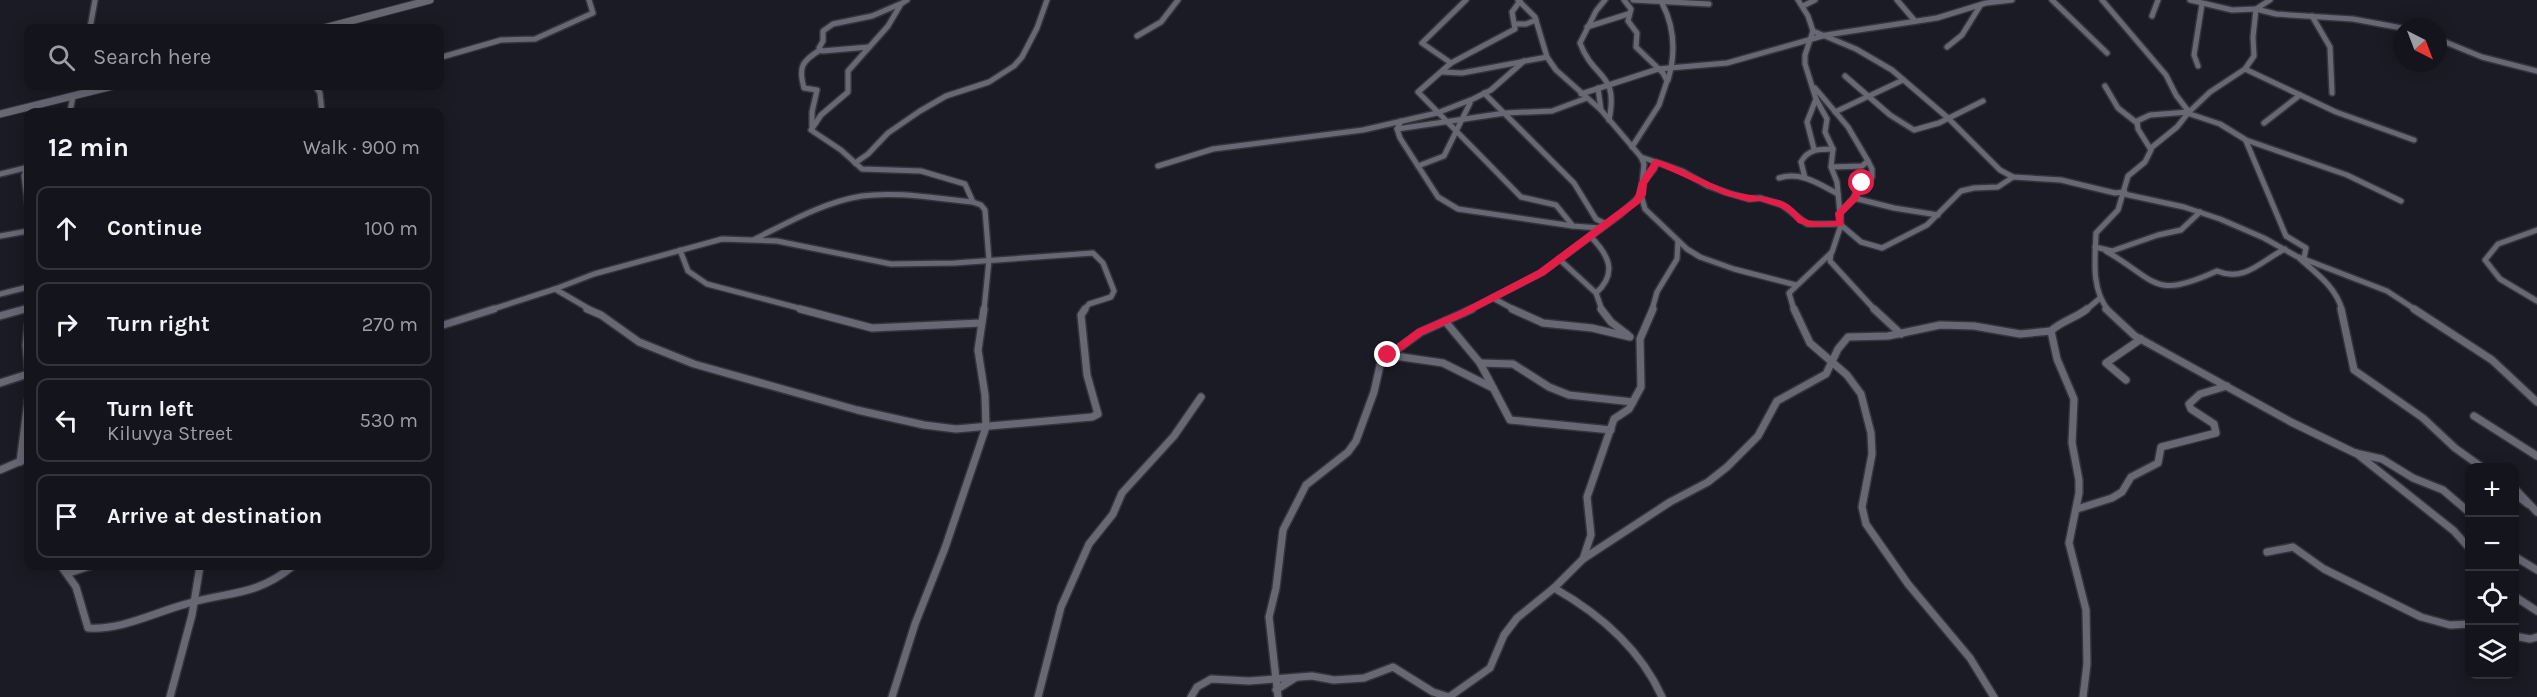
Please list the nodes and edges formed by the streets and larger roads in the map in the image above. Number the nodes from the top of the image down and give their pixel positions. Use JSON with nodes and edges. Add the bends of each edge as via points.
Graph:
{"nodes":[{"id":1,"x":95,"y":0,"type":"edge"},
{"id":2,"x":430,"y":0,"type":"edge"},
{"id":3,"x":589,"y":0,"type":"edge"},
{"id":4,"x":907,"y":0,"type":"edge"},
{"id":5,"x":1047,"y":0,"type":"edge"},
{"id":6,"x":1178,"y":0,"type":"edge"},
{"id":7,"x":1466,"y":0,"type":"edge"},
{"id":8,"x":1529,"y":0,"type":"edge"},
{"id":9,"x":1605,"y":0,"type":"edge"},
{"id":10,"x":1624,"y":0,"type":"edge"},
{"id":11,"x":1633,"y":0,"type":"edge"},
{"id":12,"x":1815,"y":0,"type":"edge"},
{"id":13,"x":1897,"y":0,"type":"edge"},
{"id":14,"x":2004,"y":0,"type":"edge"},
{"id":15,"x":2012,"y":0,"type":"edge"},
{"id":16,"x":2052,"y":0,"type":"edge"},
{"id":17,"x":2102,"y":0,"type":"edge"},
{"id":18,"x":2158,"y":0,"type":"edge"},
{"id":19,"x":2190,"y":0,"type":"edge"},
{"id":20,"x":2270,"y":0,"type":"edge"},
{"id":21,"x":1520,"y":2,"type":"edge"},
{"id":22,"x":1662,"y":3,"type":"junction"},
{"id":23,"x":1800,"y":3,"type":"edge"},
{"id":24,"x":901,"y":4,"type":"junction"},
{"id":25,"x":1709,"y":4,"type":"dead end"},
{"id":26,"x":2202,"y":4,"type":"junction"},
{"id":27,"x":1981,"y":5,"type":"junction"},
{"id":28,"x":2256,"y":9,"type":"junction"},
{"id":29,"x":1628,"y":14,"type":"junction"},
{"id":30,"x":2152,"y":15,"type":"dead end"},
{"id":31,"x":2312,"y":16,"type":"junction"},
{"id":32,"x":1536,"y":20,"type":"junction"},
{"id":33,"x":1915,"y":21,"type":"junction"},
{"id":34,"x":91,"y":24,"type":"edge"},
{"id":35,"x":339,"y":24,"type":"edge"},
{"id":36,"x":1515,"y":24,"type":"junction"},
{"id":37,"x":1587,"y":27,"type":"junction"},
{"id":38,"x":2393,"y":27,"type":"edge"},
{"id":39,"x":1813,"y":31,"type":"junction"},
{"id":40,"x":1826,"y":35,"type":"junction"},
{"id":41,"x":1137,"y":36,"type":"dead end"},
{"id":42,"x":1812,"y":38,"type":"junction"},
{"id":43,"x":2447,"y":43,"type":"edge"},
{"id":44,"x":869,"y":47,"type":"junction"},
{"id":45,"x":1947,"y":47,"type":"dead end"},
{"id":46,"x":820,"y":50,"type":"junction"},
{"id":47,"x":2107,"y":53,"type":"dead end"},
{"id":48,"x":444,"y":56,"type":"edge"},
{"id":49,"x":1547,"y":57,"type":"junction"},
{"id":50,"x":1524,"y":61,"type":"junction"},
{"id":51,"x":1451,"y":63,"type":"junction"},
{"id":52,"x":2198,"y":66,"type":"dead end"},
{"id":53,"x":1673,"y":67,"type":"junction"},
{"id":54,"x":1658,"y":69,"type":"junction"},
{"id":55,"x":2245,"y":69,"type":"junction"},
{"id":56,"x":2537,"y":71,"type":"edge"},
{"id":57,"x":1442,"y":72,"type":"junction"},
{"id":58,"x":1845,"y":76,"type":"dead end"},
{"id":59,"x":1903,"y":80,"type":"junction"},
{"id":60,"x":1667,"y":81,"type":"junction"},
{"id":61,"x":1611,"y":83,"type":"junction"},
{"id":62,"x":1813,"y":85,"type":"junction"},
{"id":63,"x":2105,"y":86,"type":"dead end"},
{"id":64,"x":1598,"y":88,"type":"junction"},
{"id":65,"x":83,"y":90,"type":"edge"},
{"id":66,"x":96,"y":90,"type":"edge"},
{"id":67,"x":318,"y":90,"type":"edge"},
{"id":68,"x":84,"y":93,"type":"junction"},
{"id":69,"x":1484,"y":93,"type":"junction"},
{"id":70,"x":2332,"y":93,"type":"dead end"},
{"id":71,"x":1581,"y":94,"type":"junction"},
{"id":72,"x":2300,"y":95,"type":"junction"},
{"id":73,"x":73,"y":96,"type":"junction"},
{"id":74,"x":1869,"y":96,"type":"junction"},
{"id":75,"x":1587,"y":98,"type":"junction"},
{"id":76,"x":1816,"y":99,"type":"junction"},
{"id":77,"x":1983,"y":101,"type":"dead end"},
{"id":78,"x":1470,"y":102,"type":"junction"},
{"id":79,"x":24,"y":108,"type":"edge"},
{"id":80,"x":24,"y":108,"type":"edge"},
{"id":81,"x":71,"y":108,"type":"edge"},
{"id":82,"x":322,"y":108,"type":"edge"},
{"id":83,"x":1601,"y":110,"type":"junction"},
{"id":84,"x":1835,"y":112,"type":"junction"},
{"id":85,"x":1438,"y":113,"type":"junction"},
{"id":86,"x":1505,"y":113,"type":"junction"},
{"id":87,"x":2188,"y":113,"type":"junction"},
{"id":88,"x":0,"y":114,"type":"edge"},
{"id":89,"x":1948,"y":118,"type":"junction"},
{"id":90,"x":1609,"y":120,"type":"junction"},
{"id":91,"x":1402,"y":121,"type":"junction"},
{"id":92,"x":1460,"y":121,"type":"junction"},
{"id":93,"x":1449,"y":123,"type":"junction"},
{"id":94,"x":2137,"y":123,"type":"junction"},
{"id":95,"x":2264,"y":123,"type":"dead end"},
{"id":96,"x":812,"y":126,"type":"junction"},
{"id":97,"x":1397,"y":129,"type":"junction"},
{"id":98,"x":1456,"y":130,"type":"junction"},
{"id":99,"x":2246,"y":140,"type":"junction"},
{"id":100,"x":2414,"y":140,"type":"dead end"},
{"id":101,"x":1632,"y":147,"type":"junction"},
{"id":102,"x":2151,"y":147,"type":"junction"},
{"id":103,"x":1833,"y":148,"type":"junction"},
{"id":104,"x":1814,"y":149,"type":"junction"},
{"id":105,"x":1641,"y":157,"type":"junction"},
{"id":106,"x":1868,"y":161,"type":"junction"},
{"id":107,"x":1656,"y":162,"type":"junction"},
{"id":108,"x":855,"y":164,"type":"junction"},
{"id":109,"x":1158,"y":166,"type":"dead end"},
{"id":110,"x":1418,"y":166,"type":"junction"},
{"id":111,"x":24,"y":167,"type":"edge"},
{"id":112,"x":1831,"y":167,"type":"junction"},
{"id":113,"x":0,"y":174,"type":"edge"},
{"id":114,"x":2013,"y":177,"type":"junction"},
{"id":115,"x":1779,"y":178,"type":"dead end"},
{"id":116,"x":1805,"y":178,"type":"junction"},
{"id":117,"x":1642,"y":183,"type":"junction"},
{"id":118,"x":1838,"y":194,"type":"junction"},
{"id":119,"x":2124,"y":194,"type":"junction"},
{"id":120,"x":1641,"y":195,"type":"junction"},
{"id":121,"x":1854,"y":198,"type":"junction"},
{"id":122,"x":2401,"y":201,"type":"dead end"},
{"id":123,"x":973,"y":202,"type":"junction"},
{"id":124,"x":1630,"y":206,"type":"junction"},
{"id":125,"x":1645,"y":209,"type":"junction"},
{"id":126,"x":2200,"y":212,"type":"junction"},
{"id":127,"x":1840,"y":213,"type":"junction"},
{"id":128,"x":1938,"y":215,"type":"junction"},
{"id":129,"x":1840,"y":225,"type":"junction"},
{"id":130,"x":1574,"y":226,"type":"junction"},
{"id":131,"x":1603,"y":226,"type":"junction"},
{"id":132,"x":2537,"y":230,"type":"edge"},
{"id":133,"x":24,"y":232,"type":"edge"},
{"id":134,"x":0,"y":236,"type":"edge"},
{"id":135,"x":1590,"y":236,"type":"junction"},
{"id":136,"x":754,"y":240,"type":"junction"},
{"id":137,"x":1678,"y":241,"type":"junction"},
{"id":138,"x":2096,"y":247,"type":"junction"},
{"id":139,"x":2284,"y":249,"type":"junction"},
{"id":140,"x":680,"y":250,"type":"junction"},
{"id":141,"x":2106,"y":251,"type":"junction"},
{"id":142,"x":1832,"y":252,"type":"junction"},
{"id":143,"x":2296,"y":256,"type":"junction"},
{"id":144,"x":2304,"y":258,"type":"junction"},
{"id":145,"x":1559,"y":259,"type":"junction"},
{"id":146,"x":989,"y":260,"type":"junction"},
{"id":147,"x":1796,"y":285,"type":"junction"},
{"id":148,"x":24,"y":288,"type":"edge"},
{"id":149,"x":555,"y":289,"type":"junction"},
{"id":150,"x":1596,"y":293,"type":"junction"},
{"id":151,"x":0,"y":294,"type":"edge"},
{"id":152,"x":1493,"y":298,"type":"junction"},
{"id":153,"x":2099,"y":299,"type":"junction"},
{"id":154,"x":2537,"y":301,"type":"edge"},
{"id":155,"x":24,"y":309,"type":"edge"},
{"id":156,"x":0,"y":316,"type":"edge"},
{"id":157,"x":1445,"y":321,"type":"junction"},
{"id":158,"x":981,"y":323,"type":"junction"},
{"id":159,"x":444,"y":325,"type":"edge"},
{"id":160,"x":2051,"y":331,"type":"junction"},
{"id":161,"x":1901,"y":334,"type":"junction"},
{"id":162,"x":1630,"y":337,"type":"junction"},
{"id":163,"x":1640,"y":339,"type":"junction"},
{"id":164,"x":2140,"y":339,"type":"junction"},
{"id":165,"x":1388,"y":355,"type":"junction"},
{"id":166,"x":1480,"y":363,"type":"junction"},
{"id":167,"x":1833,"y":363,"type":"junction"},
{"id":168,"x":24,"y":375,"type":"edge"},
{"id":169,"x":2126,"y":380,"type":"dead end"},
{"id":170,"x":0,"y":383,"type":"edge"},
{"id":171,"x":2227,"y":386,"type":"junction"},
{"id":172,"x":1493,"y":388,"type":"junction"},
{"id":173,"x":1201,"y":397,"type":"dead end"},
{"id":174,"x":1633,"y":402,"type":"junction"},
{"id":175,"x":2537,"y":402,"type":"edge"},
{"id":176,"x":2474,"y":416,"type":"dead end"},
{"id":177,"x":986,"y":427,"type":"junction"},
{"id":178,"x":1611,"y":430,"type":"junction"},
{"id":179,"x":24,"y":432,"type":"edge"},
{"id":180,"x":2355,"y":453,"type":"junction"},
{"id":181,"x":2537,"y":456,"type":"edge"},
{"id":182,"x":24,"y":460,"type":"edge"},
{"id":183,"x":20,"y":462,"type":"junction"},
{"id":184,"x":2477,"y":463,"type":"edge"},
{"id":185,"x":0,"y":470,"type":"edge"},
{"id":186,"x":2519,"y":492,"type":"edge"},
{"id":187,"x":2519,"y":497,"type":"edge"},
{"id":188,"x":2077,"y":509,"type":"junction"},
{"id":189,"x":2465,"y":509,"type":"edge"},
{"id":190,"x":2537,"y":513,"type":"edge"},
{"id":191,"x":2465,"y":544,"type":"edge"},
{"id":192,"x":2267,"y":552,"type":"dead end"},
{"id":193,"x":1583,"y":559,"type":"junction"},
{"id":194,"x":2519,"y":559,"type":"edge"},
{"id":195,"x":66,"y":570,"type":"edge"},
{"id":196,"x":78,"y":570,"type":"edge"},
{"id":197,"x":199,"y":570,"type":"edge"},
{"id":198,"x":287,"y":570,"type":"edge"},
{"id":199,"x":2537,"y":570,"type":"edge"},
{"id":200,"x":69,"y":573,"type":"junction"},
{"id":201,"x":1554,"y":588,"type":"junction"},
{"id":202,"x":2519,"y":599,"type":"edge"},
{"id":203,"x":194,"y":601,"type":"junction"},
{"id":204,"x":2537,"y":611,"type":"edge"},
{"id":205,"x":2465,"y":624,"type":"edge"},
{"id":206,"x":2519,"y":637,"type":"edge"},
{"id":207,"x":2537,"y":637,"type":"edge"},
{"id":208,"x":1296,"y":677,"type":"junction"},
{"id":209,"x":1274,"y":680,"type":"junction"},
{"id":210,"x":1277,"y":693,"type":"edge"},
{"id":211,"x":170,"y":697,"type":"edge"},
{"id":212,"x":892,"y":697,"type":"edge"},
{"id":213,"x":1038,"y":697,"type":"edge"},
{"id":214,"x":1191,"y":697,"type":"edge"},
{"id":215,"x":1662,"y":697,"type":"edge"},
{"id":216,"x":1994,"y":697,"type":"edge"},
{"id":217,"x":2083,"y":697,"type":"edge"}],
"edges":[{"from":1,"to":34,"type":"street"},
{"from":2,"to":35,"type":"street"},
{"from":3,"to":48,"type":"street","via":[[593,13],[535,39],[501,40]]},
{"from":4,"to":24,"type":"street"},
{"from":5,"to":108,"type":"street","via":[[1037,28],[1014,66],[981,86],[945,96],[928,106],[888,133]]},
{"from":6,"to":41,"type":"street","via":[[1159,24]]},
{"from":7,"to":51,"type":"street","via":[[1422,42]]},
{"from":8,"to":21,"type":"street"},
{"from":9,"to":37,"type":"street"},
{"from":10,"to":29,"type":"street","via":[[1631,9]]},
{"from":11,"to":22,"type":"street"},
{"from":12,"to":23,"type":"street"},
{"from":13,"to":33,"type":"street"},
{"from":14,"to":15,"type":"street"},
{"from":14,"to":27,"type":"street"},
{"from":16,"to":47,"type":"street"},
{"from":17,"to":87,"type":"street","via":[[2166,75]]},
{"from":18,"to":30,"type":"street"},
{"from":19,"to":26,"type":"street"},
{"from":20,"to":28,"type":"street"},
{"from":21,"to":32,"type":"street"},
{"from":21,"to":36,"type":"street","via":[[1512,12]]},
{"from":22,"to":25,"type":"street"},
{"from":22,"to":53,"type":"street","via":[[1671,20]]},
{"from":23,"to":39,"type":"street"},
{"from":24,"to":44,"type":"street","via":[[888,27]]},
{"from":24,"to":46,"type":"street","via":[[869,17],[828,26]]},
{"from":26,"to":28,"type":"street","via":[[2232,10]]},
{"from":26,"to":52,"type":"street","via":[[2194,55]]},
{"from":27,"to":33,"type":"street"},
{"from":27,"to":45,"type":"street","via":[[1962,35]]},
{"from":28,"to":31,"type":"street"},
{"from":28,"to":55,"type":"street","via":[[2254,56]]},
{"from":29,"to":37,"type":"street"},
{"from":29,"to":54,"type":"street","via":[[1637,33],[1636,47]]},
{"from":31,"to":38,"type":"street"},
{"from":31,"to":70,"type":"street","via":[[2330,47]]},
{"from":32,"to":36,"type":"street"},
{"from":32,"to":49,"type":"street"},
{"from":33,"to":40,"type":"street"},
{"from":36,"to":51,"type":"street","via":[[1512,31]]},
{"from":37,"to":61,"type":"street","via":[[1581,37],[1582,50]]},
{"from":39,"to":40,"type":"street"},
{"from":39,"to":42,"type":"street"},
{"from":40,"to":42,"type":"street"},
{"from":40,"to":59,"type":"street","via":[[1876,60]]},
{"from":42,"to":53,"type":"street","via":[[1727,63]]},
{"from":42,"to":62,"type":"street","via":[[1805,64]]},
{"from":43,"to":56,"type":"street","via":[[2482,57]]},
{"from":44,"to":46,"type":"street"},
{"from":44,"to":96,"type":"street","via":[[848,71],[848,92]]},
{"from":46,"to":96,"type":"street","via":[[807,58],[800,73],[804,88],[817,90]]},
{"from":49,"to":50,"type":"street"},
{"from":49,"to":71,"type":"street"},
{"from":50,"to":57,"type":"street","via":[[1462,73]]},
{"from":50,"to":69,"type":"street"},
{"from":51,"to":57,"type":"street"},
{"from":53,"to":54,"type":"street"},
{"from":53,"to":60,"type":"street"},
{"from":54,"to":60,"type":"street"},
{"from":54,"to":61,"type":"street"},
{"from":55,"to":72,"type":"street"},
{"from":55,"to":87,"type":"street"},
{"from":57,"to":85,"type":"street","via":[[1418,91]]},
{"from":58,"to":74,"type":"street"},
{"from":59,"to":74,"type":"street"},
{"from":59,"to":89,"type":"street"},
{"from":60,"to":101,"type":"street","via":[[1659,105]]},
{"from":61,"to":64,"type":"street"},
{"from":61,"to":90,"type":"street"},
{"from":62,"to":76,"type":"street"},
{"from":62,"to":84,"type":"street"},
{"from":63,"to":94,"type":"street","via":[[2113,105]]},
{"from":64,"to":71,"type":"street"},
{"from":64,"to":83,"type":"street"},
{"from":65,"to":68,"type":"street"},
{"from":66,"to":68,"type":"street"},
{"from":67,"to":82,"type":"street"},
{"from":68,"to":73,"type":"street"},
{"from":69,"to":78,"type":"street"},
{"from":69,"to":86,"type":"street"},
{"from":71,"to":75,"type":"street"},
{"from":72,"to":95,"type":"street"},
{"from":72,"to":100,"type":"street"},
{"from":73,"to":80,"type":"street"},
{"from":73,"to":81,"type":"street"},
{"from":74,"to":84,"type":"street"},
{"from":74,"to":89,"type":"street","via":[[1908,129],[1926,128]]},
{"from":75,"to":83,"type":"street"},
{"from":75,"to":86,"type":"street","via":[[1552,111]]},
{"from":76,"to":103,"type":"street","via":[[1827,119],[1825,132]]},
{"from":76,"to":104,"type":"street","via":[[1807,122]]},
{"from":77,"to":89,"type":"street"},
{"from":78,"to":85,"type":"street"},
{"from":78,"to":92,"type":"street"},
{"from":79,"to":88,"type":"street"},
{"from":83,"to":90,"type":"street"},
{"from":84,"to":106,"type":"street"},
{"from":85,"to":91,"type":"street"},
{"from":85,"to":93,"type":"street"},
{"from":86,"to":92,"type":"street"},
{"from":86,"to":131,"type":"street","via":[[1574,183]]},
{"from":87,"to":94,"type":"street","via":[[2150,115]]},
{"from":87,"to":99,"type":"street","via":[[2220,124]]},
{"from":87,"to":102,"type":"street"},
{"from":89,"to":114,"type":"street","via":[[1995,168]]},
{"from":90,"to":101,"type":"street"},
{"from":91,"to":97,"type":"street"},
{"from":91,"to":109,"type":"street","via":[[1214,149]]},
{"from":92,"to":93,"type":"street"},
{"from":92,"to":98,"type":"street"},
{"from":93,"to":97,"type":"street"},
{"from":93,"to":98,"type":"street"},
{"from":94,"to":102,"type":"street"},
{"from":96,"to":108,"type":"street","via":[[813,133]]},
{"from":97,"to":110,"type":"street"},
{"from":98,"to":110,"type":"street","via":[[1443,158]]},
{"from":98,"to":130,"type":"street","via":[[1521,197],[1556,205]]},
{"from":99,"to":122,"type":"street","via":[[2320,164]]},
{"from":99,"to":144,"type":"street","via":[[2286,236],[2306,248]]},
{"from":101,"to":105,"type":"street"},
{"from":102,"to":119,"type":"street","via":[[2145,162],[2128,176]]},
{"from":103,"to":104,"type":"street"},
{"from":103,"to":112,"type":"street"},
{"from":104,"to":116,"type":"street","via":[[1801,162]]},
{"from":105,"to":107,"type":"street"},
{"from":105,"to":117,"type":"street"},
{"from":106,"to":112,"type":"street","via":[[1862,166]]},
{"from":106,"to":121,"type":"street","via":[[1873,173],[1858,187]]},
{"from":107,"to":117,"type":"street"},
{"from":107,"to":129,"type":"street","via":[[1728,193],[1782,205],[1807,224]]},
{"from":108,"to":123,"type":"street","via":[[866,170],[921,171],[959,181],[966,186]]},
{"from":110,"to":130,"type":"street","via":[[1438,197],[1458,209]]},
{"from":111,"to":113,"type":"street"},
{"from":112,"to":118,"type":"street"},
{"from":114,"to":119,"type":"street","via":[[2061,180]]},
{"from":114,"to":128,"type":"street","via":[[1992,190],[1962,190]]},
{"from":115,"to":116,"type":"street","via":[[1792,174]]},
{"from":116,"to":118,"type":"street"},
{"from":117,"to":120,"type":"street"},
{"from":118,"to":127,"type":"street"},
{"from":119,"to":126,"type":"street"},
{"from":119,"to":138,"type":"street","via":[[2118,210],[2096,233]]},
{"from":120,"to":124,"type":"street"},
{"from":120,"to":125,"type":"street"},
{"from":121,"to":127,"type":"street"},
{"from":121,"to":128,"type":"street"},
{"from":123,"to":136,"type":"street","via":[[862,196],[819,208]]},
{"from":123,"to":146,"type":"street","via":[[985,210]]},
{"from":124,"to":125,"type":"street"},
{"from":124,"to":131,"type":"street"},
{"from":125,"to":137,"type":"street"},
{"from":126,"to":139,"type":"street"},
{"from":126,"to":141,"type":"street","via":[[2181,230]]},
{"from":127,"to":129,"type":"street"},
{"from":128,"to":129,"type":"street","via":[[1882,248],[1861,242]]},
{"from":129,"to":142,"type":"street"},
{"from":130,"to":131,"type":"street"},
{"from":131,"to":135,"type":"street"},
{"from":132,"to":154,"type":"street","via":[[2499,244],[2486,260],[2498,276]]},
{"from":133,"to":134,"type":"street"},
{"from":135,"to":145,"type":"street"},
{"from":135,"to":150,"type":"street","via":[[1603,249],[1611,273],[1606,286]]},
{"from":136,"to":140,"type":"street","via":[[722,239]]},
{"from":136,"to":146,"type":"street","via":[[777,241],[879,263]]},
{"from":137,"to":147,"type":"street","via":[[1700,257]]},
{"from":137,"to":163,"type":"street","via":[[1677,259],[1657,292]]},
{"from":138,"to":141,"type":"street"},
{"from":138,"to":153,"type":"street"},
{"from":139,"to":141,"type":"street","via":[[2264,264],[2235,277],[2217,271],[2167,287],[2152,282]]},
{"from":139,"to":143,"type":"street"},
{"from":140,"to":149,"type":"street"},
{"from":140,"to":158,"type":"street","via":[[688,271],[707,284],[872,328]]},
{"from":142,"to":147,"type":"street"},
{"from":142,"to":161,"type":"street","via":[[1830,261],[1834,267]]},
{"from":143,"to":144,"type":"street"},
{"from":143,"to":184,"type":"street","via":[[2338,299],[2354,370],[2423,418]]},
{"from":144,"to":175,"type":"street","via":[[2404,301],[2492,360]]},
{"from":145,"to":150,"type":"street"},
{"from":145,"to":152,"type":"street"},
{"from":146,"to":158,"type":"street"},
{"from":146,"to":177,"type":"street","via":[[1093,253],[1103,263],[1114,291],[1111,297],[1089,304],[1082,315],[1087,375],[1098,414]]},
{"from":147,"to":167,"type":"street","via":[[1789,293],[1793,311],[1810,343]]},
{"from":148,"to":151,"type":"street"},
{"from":149,"to":159,"type":"street"},
{"from":149,"to":177,"type":"street","via":[[639,342],[694,364],[924,425]]},
{"from":150,"to":162,"type":"street","via":[[1600,311]]},
{"from":152,"to":157,"type":"street"},
{"from":152,"to":162,"type":"street","via":[[1543,323]]},
{"from":153,"to":160,"type":"street","via":[[2078,317]]},
{"from":153,"to":164,"type":"street"},
{"from":155,"to":156,"type":"street"},
{"from":157,"to":165,"type":"street"},
{"from":157,"to":166,"type":"street"},
{"from":158,"to":177,"type":"street","via":[[978,350]]},
{"from":160,"to":161,"type":"street","via":[[2020,334],[1940,325]]},
{"from":160,"to":188,"type":"street","via":[[2057,359],[2074,399],[2072,443],[2079,480]]},
{"from":161,"to":167,"type":"street","via":[[1848,337]]},
{"from":162,"to":163,"type":"street"},
{"from":163,"to":174,"type":"street","via":[[1641,387]]},
{"from":164,"to":169,"type":"street","via":[[2106,363]]},
{"from":164,"to":171,"type":"street"},
{"from":165,"to":172,"type":"street","via":[[1443,363]]},
{"from":165,"to":209,"type":"street","via":[[1381,361],[1356,441],[1306,485],[1283,530],[1269,617]]},
{"from":166,"to":172,"type":"street"},
{"from":166,"to":174,"type":"street","via":[[1513,364],[1569,395]]},
{"from":167,"to":193,"type":"street","via":[[1820,379],[1777,401],[1758,436],[1716,476]]},
{"from":167,"to":216,"type":"street","via":[[1862,394],[1871,433],[1870,474],[1862,507],[1866,524],[1908,584],[1970,658]]},
{"from":168,"to":170,"type":"street"},
{"from":171,"to":180,"type":"street"},
{"from":171,"to":188,"type":"street","via":[[2189,402],[2191,409],[2214,424],[2216,433],[2163,446],[2158,463],[2131,477],[2118,494]]},
{"from":172,"to":178,"type":"street","via":[[1510,420]]},
{"from":173,"to":213,"type":"street","via":[[1174,436],[1122,493],[1113,514],[1089,543],[1061,608]]},
{"from":174,"to":178,"type":"street","via":[[1627,412],[1616,416]]},
{"from":176,"to":181,"type":"street"},
{"from":177,"to":212,"type":"street"},
{"from":178,"to":193,"type":"street","via":[[1587,497],[1591,535]]},
{"from":179,"to":183,"type":"street"},
{"from":180,"to":189,"type":"street","via":[[2382,459],[2443,490]]},
{"from":180,"to":191,"type":"street","via":[[2454,531]]},
{"from":182,"to":183,"type":"street"},
{"from":183,"to":185,"type":"street"},
{"from":186,"to":190,"type":"street"},
{"from":187,"to":190,"type":"street"},
{"from":188,"to":217,"type":"street","via":[[2069,543],[2086,610],[2088,664]]},
{"from":192,"to":205,"type":"street","via":[[2293,547],[2324,569],[2421,617],[2450,626]]},
{"from":193,"to":201,"type":"street"},
{"from":194,"to":199,"type":"street"},
{"from":195,"to":200,"type":"street"},
{"from":196,"to":200,"type":"street"},
{"from":197,"to":203,"type":"street"},
{"from":198,"to":203,"type":"street","via":[[249,592]]},
{"from":200,"to":203,"type":"street","via":[[85,605],[88,628],[111,627]]},
{"from":201,"to":208,"type":"street","via":[[1516,618],[1490,668],[1449,697],[1433,692],[1393,667],[1364,678]]},
{"from":201,"to":215,"type":"street","via":[[1601,618],[1658,685]]},
{"from":202,"to":204,"type":"street"},
{"from":203,"to":211,"type":"street"},
{"from":206,"to":207,"type":"street"},
{"from":208,"to":209,"type":"street"},
{"from":208,"to":210,"type":"street"},
{"from":209,"to":210,"type":"street"},
{"from":209,"to":214,"type":"street","via":[[1211,679],[1197,687]]}]}
